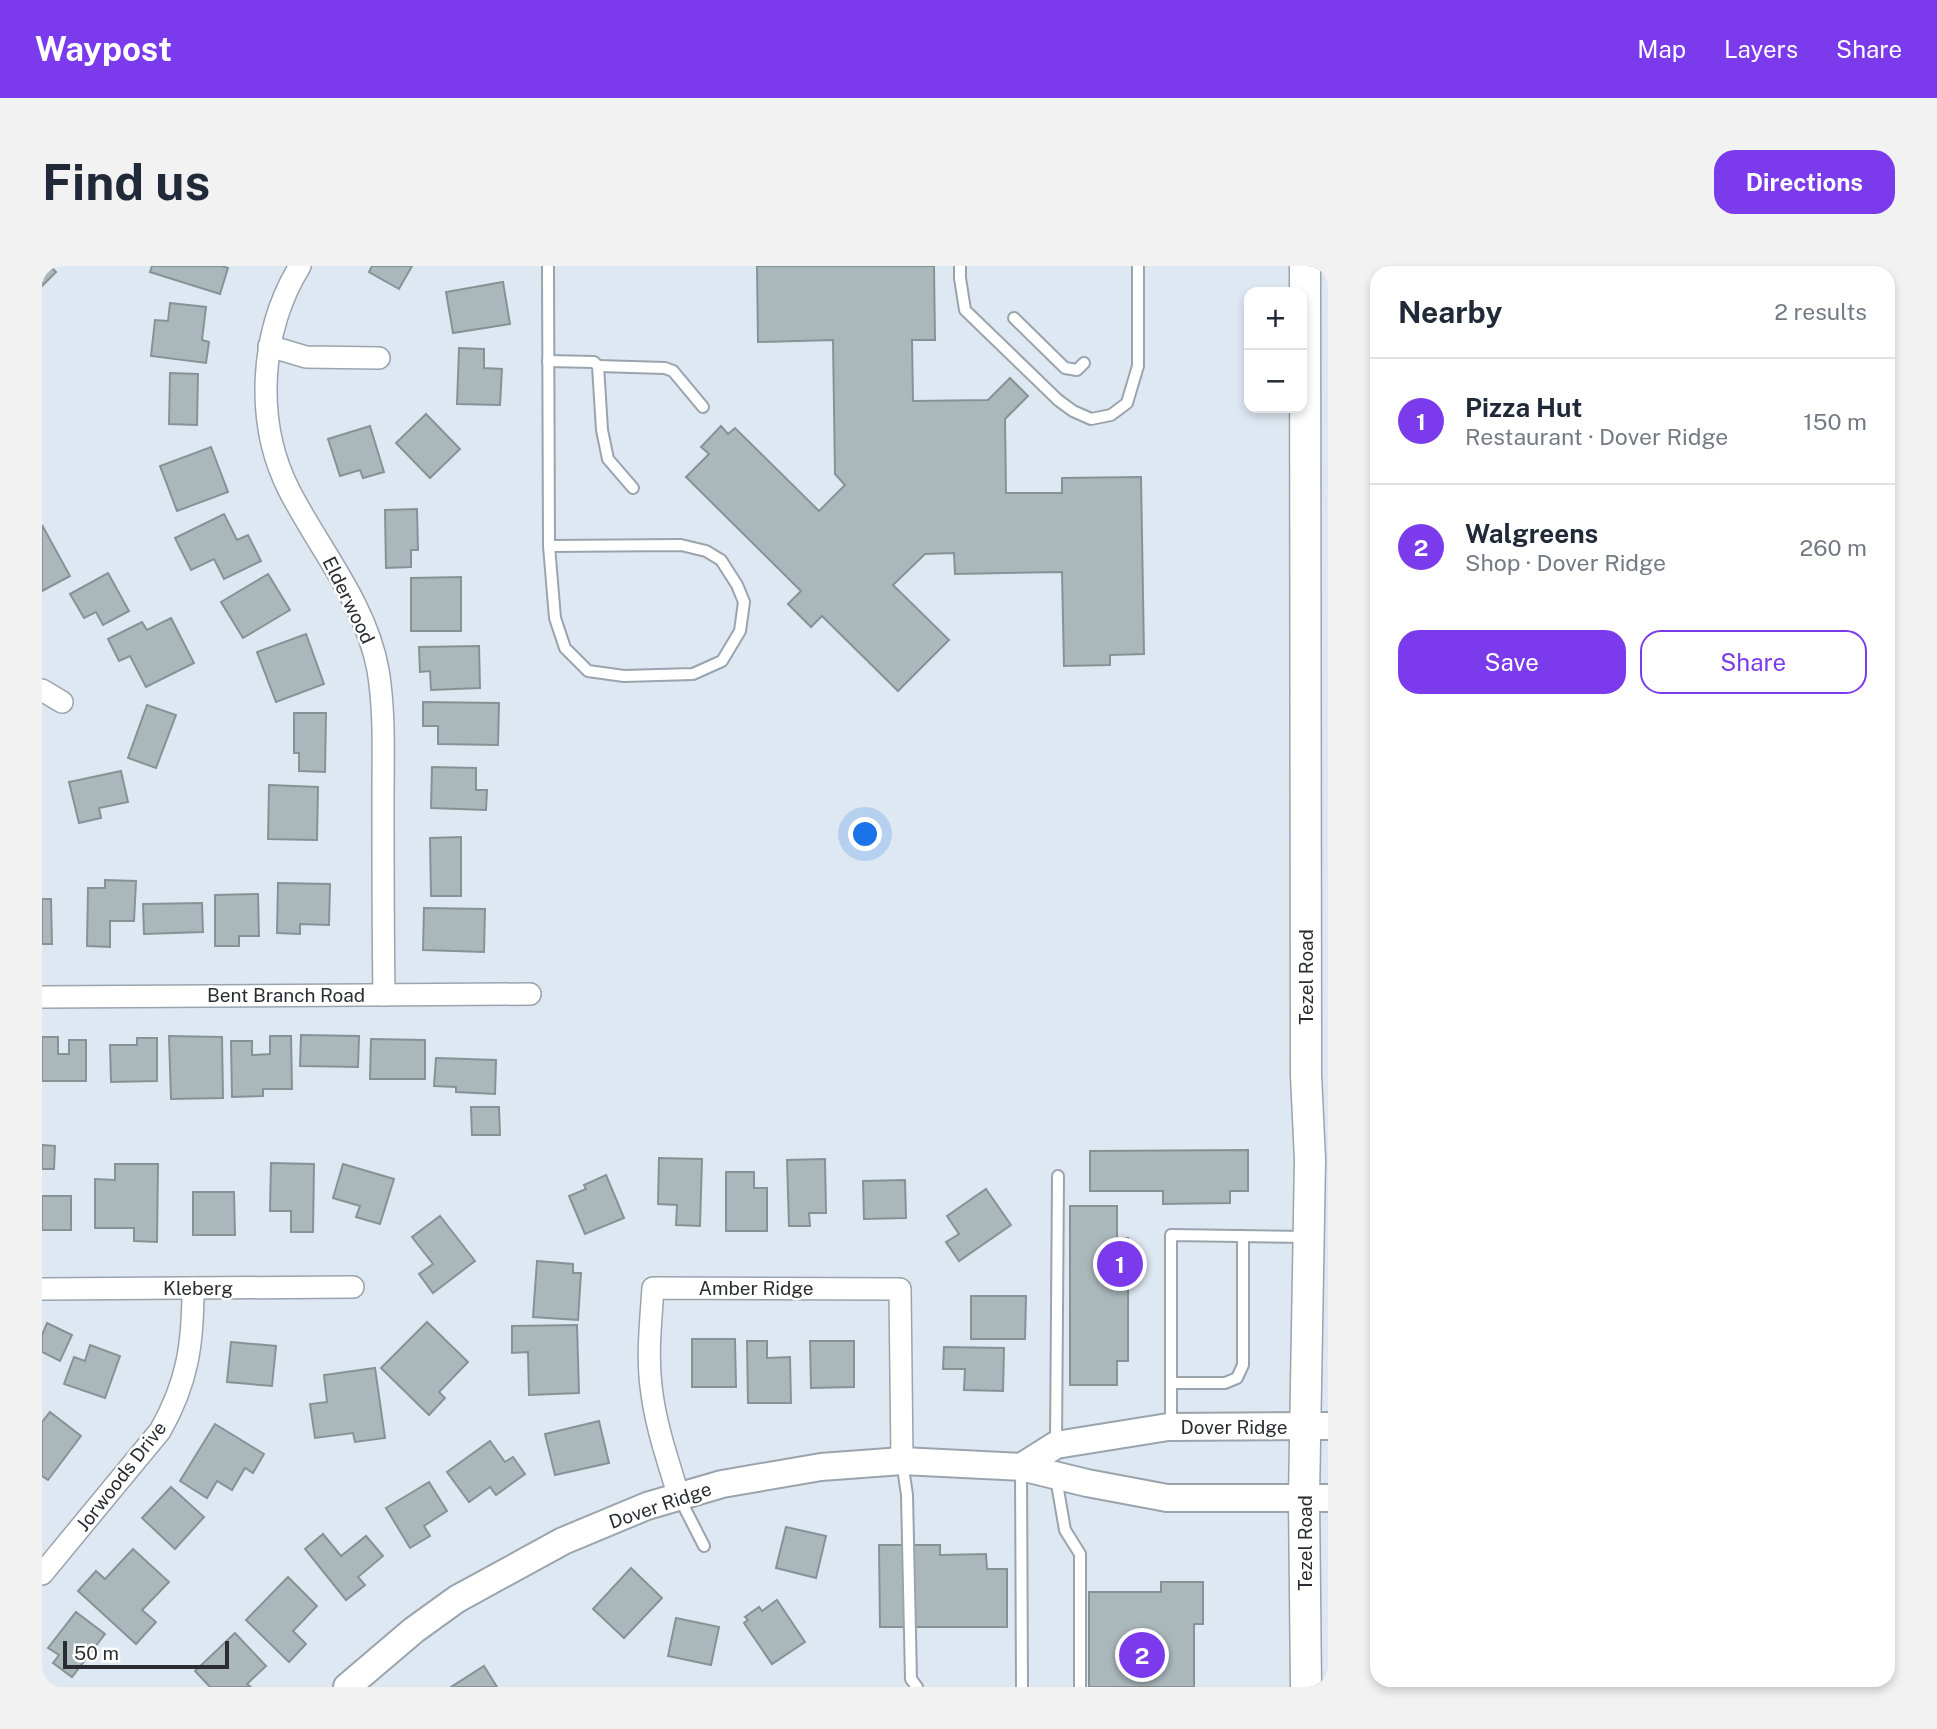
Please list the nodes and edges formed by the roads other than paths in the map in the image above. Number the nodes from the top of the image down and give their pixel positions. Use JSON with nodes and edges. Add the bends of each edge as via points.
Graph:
{"nodes":[{"id":1,"x":300,"y":266,"type":"edge"},
{"id":2,"x":548,"y":266,"type":"edge"},
{"id":3,"x":960,"y":266,"type":"edge"},
{"id":4,"x":1138,"y":266,"type":"edge"},
{"id":5,"x":1305,"y":266,"type":"edge"},
{"id":6,"x":1014,"y":318,"type":"dead end"},
{"id":7,"x":269,"y":346,"type":"junction"},
{"id":8,"x":379,"y":358,"type":"dead end"},
{"id":9,"x":548,"y":361,"type":"junction"},
{"id":10,"x":1084,"y":363,"type":"dead end"},
{"id":11,"x":597,"y":366,"type":"junction"},
{"id":12,"x":703,"y":407,"type":"dead end"},
{"id":13,"x":633,"y":488,"type":"dead end"},
{"id":14,"x":549,"y":546,"type":"junction"},
{"id":15,"x":42,"y":690,"type":"edge"},
{"id":16,"x":62,"y":702,"type":"dead end"},
{"id":17,"x":530,"y":994,"type":"dead end"},
{"id":18,"x":384,"y":995,"type":"junction"},
{"id":19,"x":42,"y":997,"type":"edge"},
{"id":20,"x":1058,"y":1176,"type":"dead end"},
{"id":21,"x":1243,"y":1236,"type":"junction"},
{"id":22,"x":1309,"y":1237,"type":"junction"},
{"id":23,"x":353,"y":1287,"type":"dead end"},
{"id":24,"x":193,"y":1288,"type":"junction"},
{"id":25,"x":42,"y":1289,"type":"edge"},
{"id":26,"x":1171,"y":1383,"type":"junction"},
{"id":27,"x":1317,"y":1426,"type":"edge"},
{"id":28,"x":1171,"y":1427,"type":"junction"},
{"id":29,"x":1056,"y":1445,"type":"junction"},
{"id":30,"x":902,"y":1461,"type":"junction"},
{"id":31,"x":1021,"y":1467,"type":"junction"},
{"id":32,"x":1055,"y":1476,"type":"junction"},
{"id":33,"x":679,"y":1497,"type":"junction"},
{"id":34,"x":1316,"y":1498,"type":"edge"},
{"id":35,"x":704,"y":1546,"type":"dead end"},
{"id":36,"x":42,"y":1574,"type":"edge"},
{"id":37,"x":347,"y":1687,"type":"edge"},
{"id":38,"x":917,"y":1687,"type":"edge"},
{"id":39,"x":1023,"y":1687,"type":"edge"},
{"id":40,"x":1080,"y":1687,"type":"edge"},
{"id":41,"x":1306,"y":1687,"type":"edge"}],
"edges":[{"from":1,"to":7,"type":"street","name":"Elderwood","via":[[284,297]]},
{"from":2,"to":9,"type":"lane"},
{"from":3,"to":4,"type":"lane","via":[[965,310],[1058,400],[1091,419],[1111,415],[1127,403],[1138,366]]},
{"from":5,"to":22,"type":"main road","name":"Tezel Road"},
{"from":6,"to":10,"type":"lane","via":[[1065,368],[1077,369]]},
{"from":7,"to":8,"type":"street","via":[[306,357]]},
{"from":7,"to":18,"type":"street","name":"Elderwood","via":[[268,416],[279,466],[362,618],[377,667],[383,719]]},
{"from":9,"to":11,"type":"lane","via":[[594,362]]},
{"from":9,"to":14,"type":"lane"},
{"from":11,"to":12,"type":"lane","via":[[673,371]]},
{"from":11,"to":13,"type":"lane","via":[[608,459]]},
{"from":14,"to":14,"type":"lane","via":[[555,618],[565,648],[587,671],[624,676],[693,674],[722,662],[740,631],[744,601],[721,560],[706,551],[681,545]]},
{"from":15,"to":16,"type":"street"},
{"from":17,"to":18,"type":"street","name":"Bent Branch Road"},
{"from":18,"to":19,"type":"street","name":"Bent Branch Road"},
{"from":20,"to":29,"type":"lane"},
{"from":21,"to":22,"type":"lane"},
{"from":21,"to":26,"type":"lane","via":[[1243,1365],[1237,1378],[1225,1383]]},
{"from":21,"to":26,"type":"lane","via":[[1171,1235]]},
{"from":22,"to":27,"type":"main road","name":"Tezel Road"},
{"from":23,"to":24,"type":"street","name":"Kleberg"},
{"from":24,"to":25,"type":"street","name":"Kleberg"},
{"from":24,"to":36,"type":"street","name":"Jorwoods Drive","via":[[191,1349],[183,1381],[160,1431]]},
{"from":26,"to":28,"type":"lane"},
{"from":27,"to":28,"type":"street","name":"Dover Ridge"},
{"from":27,"to":34,"type":"main road","name":"Tezel Road"},
{"from":28,"to":29,"type":"street","name":"Dover Ridge"},
{"from":29,"to":31,"type":"street","name":"Dover Ridge"},
{"from":30,"to":31,"type":"street","name":"Dover Ridge"},
{"from":30,"to":33,"type":"street","name":"Dover Ridge","via":[[821,1467],[722,1484]]},
{"from":30,"to":33,"type":"street","name":"Amber Ridge","via":[[900,1289],[653,1288],[651,1387],[656,1421]]},
{"from":30,"to":38,"type":"lane","via":[[907,1495],[911,1679]]},
{"from":31,"to":32,"type":"street","name":"Dover Ridge"},
{"from":31,"to":39,"type":"lane"},
{"from":32,"to":34,"type":"street","name":"Dover Ridge","via":[[1167,1497]]},
{"from":32,"to":40,"type":"lane","via":[[1065,1530],[1080,1554]]},
{"from":33,"to":35,"type":"lane"},
{"from":33,"to":37,"type":"street","name":"Dover Ridge","via":[[564,1541],[457,1599]]},
{"from":34,"to":41,"type":"main road","name":"Tezel Road"}]}
